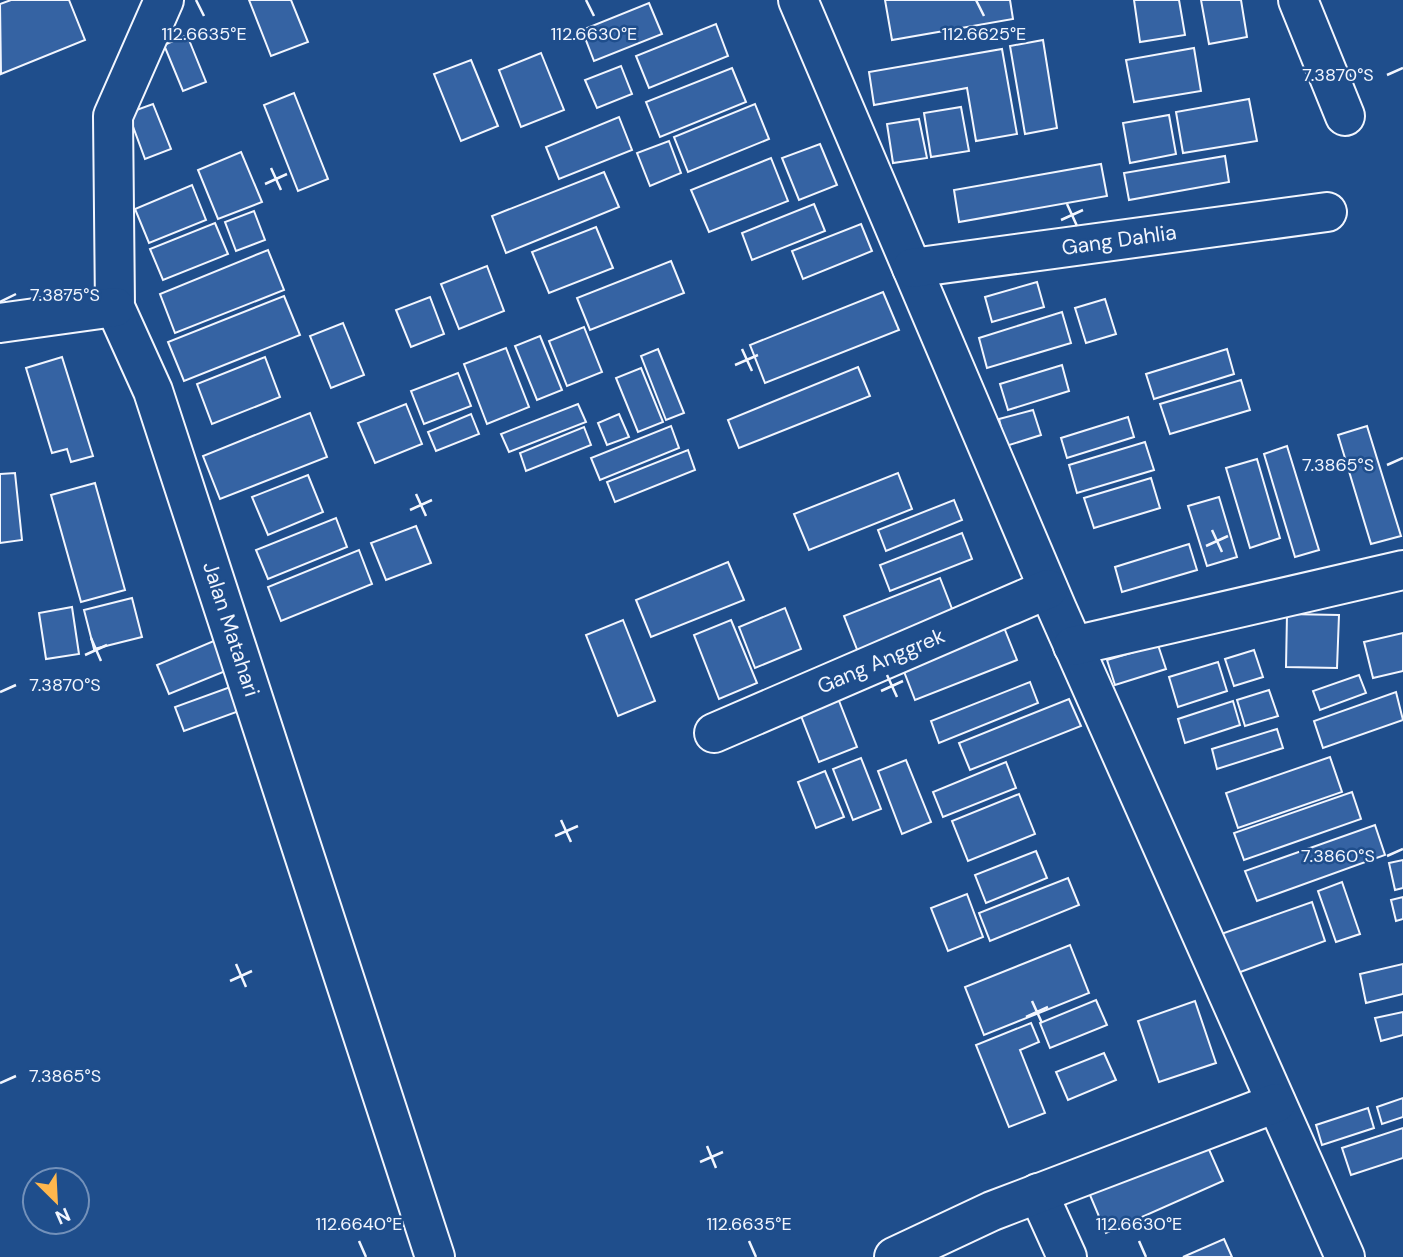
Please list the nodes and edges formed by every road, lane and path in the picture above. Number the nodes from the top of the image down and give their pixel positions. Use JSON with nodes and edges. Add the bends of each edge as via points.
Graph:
{"nodes":[{"id":1,"x":164,"y":0,"type":"edge"},
{"id":2,"x":798,"y":0,"type":"edge"},
{"id":3,"x":1298,"y":0,"type":"edge"},
{"id":4,"x":1345,"y":116,"type":"dead end"},
{"id":5,"x":1326,"y":212,"type":"dead end"},
{"id":6,"x":912,"y":268,"type":"junction"},
{"id":7,"x":115,"y":307,"type":"junction"},
{"id":8,"x":0,"y":323,"type":"edge"},
{"id":9,"x":1403,"y":570,"type":"edge"},
{"id":10,"x":1048,"y":589,"type":"junction"},
{"id":11,"x":1073,"y":646,"type":"junction"},
{"id":12,"x":714,"y":733,"type":"dead end"},
{"id":13,"x":1276,"y":1103,"type":"junction"},
{"id":14,"x":1038,"y":1193,"type":"junction"},
{"id":15,"x":435,"y":1257,"type":"edge"},
{"id":16,"x":894,"y":1257,"type":"edge"},
{"id":17,"x":1068,"y":1257,"type":"edge"},
{"id":18,"x":1345,"y":1257,"type":"edge"}],
"edges":[{"from":1,"to":7,"type":"street","name":"Jalan Matahari","via":[[113,116]]},
{"from":2,"to":6,"type":"street"},
{"from":3,"to":4,"type":"street"},
{"from":5,"to":6,"type":"street","name":"Gang Dahlia"},
{"from":6,"to":10,"type":"street"},
{"from":7,"to":8,"type":"street"},
{"from":7,"to":15,"type":"street","name":"Jalan Matahari","via":[[153,391]]},
{"from":9,"to":11,"type":"street"},
{"from":10,"to":11,"type":"street"},
{"from":10,"to":12,"type":"street","name":"Gang Anggrek"},
{"from":11,"to":13,"type":"street"},
{"from":13,"to":14,"type":"street"},
{"from":13,"to":18,"type":"street"},
{"from":14,"to":16,"type":"street"},
{"from":14,"to":17,"type":"street"}]}
